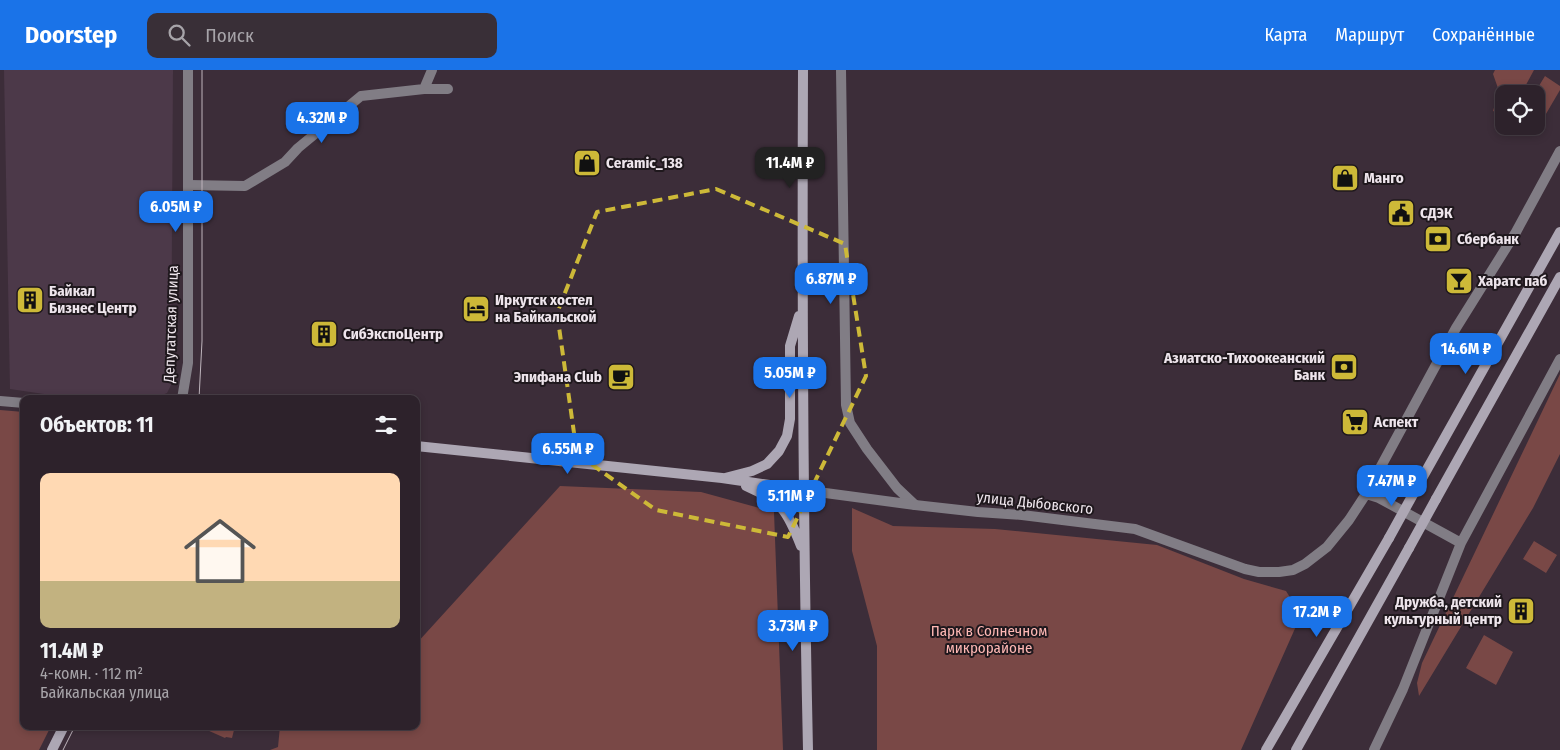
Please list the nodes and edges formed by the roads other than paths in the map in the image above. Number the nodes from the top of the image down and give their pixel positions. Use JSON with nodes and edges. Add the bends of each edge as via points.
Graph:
{"nodes":[{"id":1,"x":188,"y":70,"type":"edge"},
{"id":2,"x":432,"y":70,"type":"edge"},
{"id":3,"x":803,"y":70,"type":"edge"},
{"id":4,"x":841,"y":70,"type":"edge"},
{"id":5,"x":424,"y":89,"type":"junction"},
{"id":6,"x":448,"y":89,"type":"dead end"},
{"id":7,"x":1560,"y":151,"type":"edge"},
{"id":8,"x":189,"y":185,"type":"junction"},
{"id":9,"x":1560,"y":232,"type":"edge"},
{"id":10,"x":1559,"y":279,"type":"edge"},
{"id":11,"x":802,"y":308,"type":"junction"},
{"id":12,"x":1560,"y":359,"type":"edge"},
{"id":13,"x":183,"y":395,"type":"edge"},
{"id":14,"x":0,"y":401,"type":"edge"},
{"id":15,"x":20,"y":403,"type":"edge"},
{"id":16,"x":420,"y":447,"type":"edge"},
{"id":17,"x":722,"y":478,"type":"junction"},
{"id":18,"x":736,"y":481,"type":"junction"},
{"id":19,"x":803,"y":490,"type":"junction"},
{"id":20,"x":1366,"y":494,"type":"junction"},
{"id":21,"x":915,"y":505,"type":"junction"},
{"id":22,"x":1461,"y":543,"type":"junction"},
{"id":23,"x":804,"y":553,"type":"junction"},
{"id":24,"x":62,"y":730,"type":"edge"},
{"id":25,"x":52,"y":750,"type":"edge"},
{"id":26,"x":808,"y":750,"type":"edge"},
{"id":27,"x":1266,"y":750,"type":"edge"},
{"id":28,"x":1296,"y":750,"type":"edge"},
{"id":29,"x":1374,"y":750,"type":"edge"}],
"edges":[{"from":1,"to":8,"type":"street","name":"Депутатская улица"},
{"from":2,"to":5,"type":"street"},
{"from":3,"to":11,"type":"main road"},
{"from":4,"to":21,"type":"street","via":[[846,405],[850,424],[867,449],[897,488]]},
{"from":5,"to":6,"type":"street"},
{"from":5,"to":8,"type":"street","via":[[361,96],[285,162],[245,186]]},
{"from":7,"to":20,"type":"street","name":"улица Дыбовского","via":[[1516,232],[1451,338]]},
{"from":8,"to":13,"type":"street","name":"Депутатская улица","via":[[188,362]]},
{"from":9,"to":27,"type":"main road","bridge":true},
{"from":10,"to":28,"type":"main road","bridge":true},
{"from":11,"to":17,"type":"main road","via":[[790,346],[787,436],[779,451],[766,464]]},
{"from":11,"to":19,"type":"main road"},
{"from":12,"to":22,"type":"street"},
{"from":14,"to":15,"type":"street"},
{"from":16,"to":17,"type":"main road","name":"улица Дыбовского"},
{"from":17,"to":18,"type":"main road","name":"улица Дыбовского"},
{"from":18,"to":19,"type":"main road","name":"улица Дыбовского"},
{"from":18,"to":23,"type":"main road","via":[[782,508]]},
{"from":19,"to":21,"type":"street","name":"улица Дыбовского"},
{"from":19,"to":23,"type":"main road"},
{"from":20,"to":21,"type":"street","name":"улица Дыбовского","via":[[1327,547],[1305,564],[1279,572],[1245,569],[1136,529]]},
{"from":20,"to":22,"type":"street"},
{"from":22,"to":29,"type":"street","via":[[1403,689]]},
{"from":23,"to":26,"type":"main road"},
{"from":24,"to":25,"type":"main road"}]}
